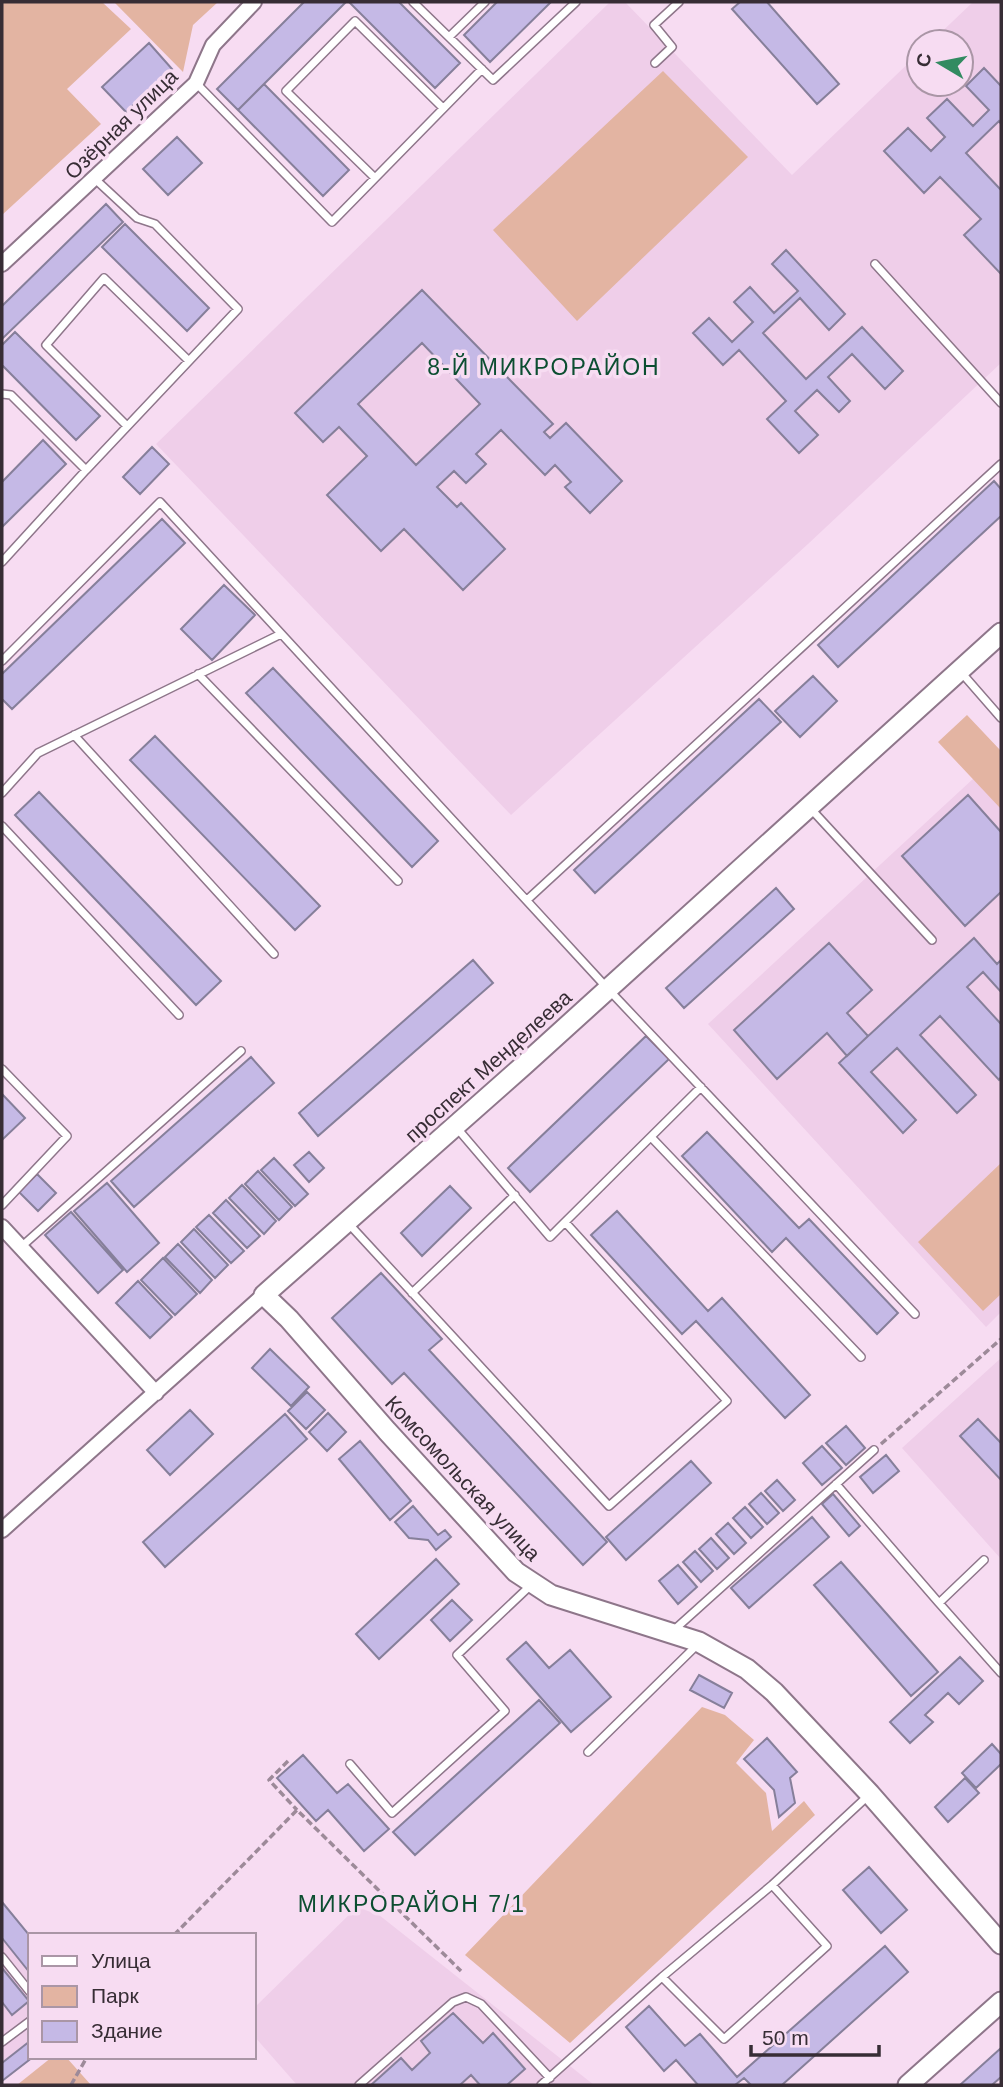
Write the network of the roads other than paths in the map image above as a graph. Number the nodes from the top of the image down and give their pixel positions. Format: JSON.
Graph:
{"nodes":[{"id":1,"x":254,"y":2,"type":"edge"},
{"id":2,"x":413,"y":2,"type":"edge"},
{"id":3,"x":485,"y":2,"type":"edge"},
{"id":4,"x":576,"y":2,"type":"edge"},
{"id":5,"x":679,"y":2,"type":"edge"},
{"id":6,"x":449,"y":37,"type":"junction"},
{"id":7,"x":654,"y":63,"type":"dead end"},
{"id":8,"x":482,"y":69,"type":"junction"},
{"id":9,"x":196,"y":83,"type":"junction"},
{"id":10,"x":443,"y":108,"type":"junction"},
{"id":11,"x":374,"y":178,"type":"junction"},
{"id":12,"x":95,"y":179,"type":"junction"},
{"id":13,"x":2,"y":264,"type":"edge"},
{"id":14,"x":875,"y":264,"type":"dead end"},
{"id":15,"x":189,"y":361,"type":"junction"},
{"id":16,"x":2,"y":394,"type":"edge"},
{"id":17,"x":1001,"y":403,"type":"edge"},
{"id":18,"x":127,"y":426,"type":"junction"},
{"id":19,"x":1001,"y":464,"type":"edge"},
{"id":20,"x":86,"y":470,"type":"junction"},
{"id":21,"x":2,"y":562,"type":"edge"},
{"id":22,"x":1001,"y":633,"type":"edge"},
{"id":23,"x":281,"y":634,"type":"junction"},
{"id":24,"x":2,"y":661,"type":"edge"},
{"id":25,"x":959,"y":671,"type":"junction"},
{"id":26,"x":198,"y":674,"type":"junction"},
{"id":27,"x":1001,"y":718,"type":"edge"},
{"id":28,"x":74,"y":736,"type":"junction"},
{"id":29,"x":2,"y":793,"type":"edge"},
{"id":30,"x":809,"y":807,"type":"junction"},
{"id":31,"x":2,"y":826,"type":"edge"},
{"id":32,"x":398,"y":881,"type":"dead end"},
{"id":33,"x":527,"y":900,"type":"junction"},
{"id":34,"x":932,"y":940,"type":"dead end"},
{"id":35,"x":274,"y":954,"type":"dead end"},
{"id":36,"x":608,"y":989,"type":"junction"},
{"id":37,"x":179,"y":1015,"type":"dead end"},
{"id":38,"x":241,"y":1052,"type":"dead end"},
{"id":39,"x":2,"y":1069,"type":"edge"},
{"id":40,"x":701,"y":1087,"type":"junction"},
{"id":41,"x":456,"y":1126,"type":"junction"},
{"id":42,"x":651,"y":1138,"type":"junction"},
{"id":43,"x":515,"y":1195,"type":"junction"},
{"id":44,"x":2,"y":1205,"type":"edge"},
{"id":45,"x":565,"y":1222,"type":"junction"},
{"id":46,"x":347,"y":1223,"type":"junction"},
{"id":47,"x":2,"y":1227,"type":"edge"},
{"id":48,"x":21,"y":1247,"type":"junction"},
{"id":49,"x":412,"y":1293,"type":"junction"},
{"id":50,"x":264,"y":1295,"type":"junction"},
{"id":51,"x":915,"y":1314,"type":"dead end"},
{"id":52,"x":861,"y":1357,"type":"dead end"},
{"id":53,"x":156,"y":1393,"type":"junction"},
{"id":54,"x":874,"y":1450,"type":"road end"},
{"id":55,"x":836,"y":1484,"type":"junction"},
{"id":56,"x":2,"y":1530,"type":"edge"},
{"id":57,"x":984,"y":1560,"type":"dead end"},
{"id":58,"x":532,"y":1584,"type":"junction"},
{"id":59,"x":939,"y":1603,"type":"junction"},
{"id":60,"x":671,"y":1632,"type":"junction"},
{"id":61,"x":699,"y":1643,"type":"junction"},
{"id":62,"x":1001,"y":1673,"type":"edge"},
{"id":63,"x":588,"y":1752,"type":"dead end"},
{"id":64,"x":350,"y":1764,"type":"dead end"},
{"id":65,"x":870,"y":1794,"type":"junction"},
{"id":66,"x":772,"y":1885,"type":"junction"},
{"id":67,"x":1001,"y":1944,"type":"edge"},
{"id":68,"x":2,"y":1957,"type":"edge"},
{"id":69,"x":662,"y":1977,"type":"junction"},
{"id":70,"x":28,"y":1990,"type":"edge"},
{"id":71,"x":1001,"y":2002,"type":"edge"},
{"id":72,"x":28,"y":2022,"type":"edge"},
{"id":73,"x":2,"y":2041,"type":"edge"},
{"id":74,"x":550,"y":2078,"type":"junction"},
{"id":75,"x":359,"y":2085,"type":"edge"},
{"id":76,"x":541,"y":2085,"type":"edge"},
{"id":77,"x":908,"y":2085,"type":"edge"}],
"edges":[{"from":1,"to":9,"type":"street","name":"Озёрная улица"},
{"from":2,"to":6,"type":"lane"},
{"from":3,"to":6,"type":"lane"},
{"from":4,"to":8,"type":"lane"},
{"from":5,"to":7,"type":"lane"},
{"from":6,"to":8,"type":"lane"},
{"from":8,"to":10,"type":"lane"},
{"from":9,"to":11,"type":"lane"},
{"from":9,"to":12,"type":"street","name":"Озёрная улица"},
{"from":10,"to":11,"type":"lane"},
{"from":10,"to":11,"type":"lane"},
{"from":12,"to":13,"type":"street","name":"Озёрная улица"},
{"from":12,"to":15,"type":"lane"},
{"from":14,"to":17,"type":"lane"},
{"from":15,"to":18,"type":"lane"},
{"from":15,"to":18,"type":"lane"},
{"from":16,"to":20,"type":"lane"},
{"from":18,"to":20,"type":"lane"},
{"from":19,"to":33,"type":"lane"},
{"from":20,"to":21,"type":"lane"},
{"from":22,"to":25,"type":"street","name":"проспект Менделеева"},
{"from":23,"to":24,"type":"lane"},
{"from":23,"to":26,"type":"lane"},
{"from":23,"to":33,"type":"lane"},
{"from":25,"to":27,"type":"lane"},
{"from":25,"to":30,"type":"street","name":"проспект Менделеева"},
{"from":26,"to":28,"type":"lane"},
{"from":26,"to":32,"type":"lane"},
{"from":28,"to":29,"type":"lane"},
{"from":28,"to":35,"type":"lane"},
{"from":30,"to":34,"type":"lane"},
{"from":30,"to":36,"type":"street","name":"проспект Менделеева"},
{"from":31,"to":37,"type":"lane"},
{"from":33,"to":36,"type":"lane"},
{"from":36,"to":40,"type":"lane"},
{"from":36,"to":41,"type":"street","name":"проспект Менделеева"},
{"from":38,"to":48,"type":"lane"},
{"from":39,"to":44,"type":"lane"},
{"from":40,"to":42,"type":"lane"},
{"from":40,"to":51,"type":"lane"},
{"from":41,"to":43,"type":"lane"},
{"from":41,"to":46,"type":"street","name":"проспект Менделеева"},
{"from":42,"to":45,"type":"lane"},
{"from":42,"to":52,"type":"lane"},
{"from":43,"to":45,"type":"lane"},
{"from":43,"to":49,"type":"lane"},
{"from":45,"to":49,"type":"lane"},
{"from":46,"to":49,"type":"lane"},
{"from":46,"to":50,"type":"street","name":"проспект Менделеева"},
{"from":47,"to":48,"type":"street"},
{"from":48,"to":53,"type":"street"},
{"from":50,"to":53,"type":"street","name":"проспект Менделеева"},
{"from":50,"to":58,"type":"street","name":"Комсомольская улица"},
{"from":53,"to":56,"type":"street","name":"проспект Менделеева"},
{"from":54,"to":55,"type":"lane"},
{"from":55,"to":59,"type":"lane"},
{"from":55,"to":60,"type":"lane"},
{"from":57,"to":59,"type":"lane"},
{"from":58,"to":60,"type":"street","name":"Комсомольская улица"},
{"from":58,"to":64,"type":"lane"},
{"from":59,"to":62,"type":"lane"},
{"from":60,"to":61,"type":"street","name":"Комсомольская улица"},
{"from":61,"to":63,"type":"lane"},
{"from":61,"to":65,"type":"street","name":"Комсомольская улица"},
{"from":65,"to":66,"type":"lane"},
{"from":65,"to":67,"type":"street","name":"Комсомольская улица"},
{"from":66,"to":69,"type":"lane"},
{"from":66,"to":69,"type":"lane"},
{"from":68,"to":70,"type":"lane"},
{"from":69,"to":74,"type":"lane"},
{"from":71,"to":77,"type":"street"},
{"from":72,"to":73,"type":"lane"},
{"from":74,"to":75,"type":"lane"},
{"from":74,"to":76,"type":"lane"}]}
